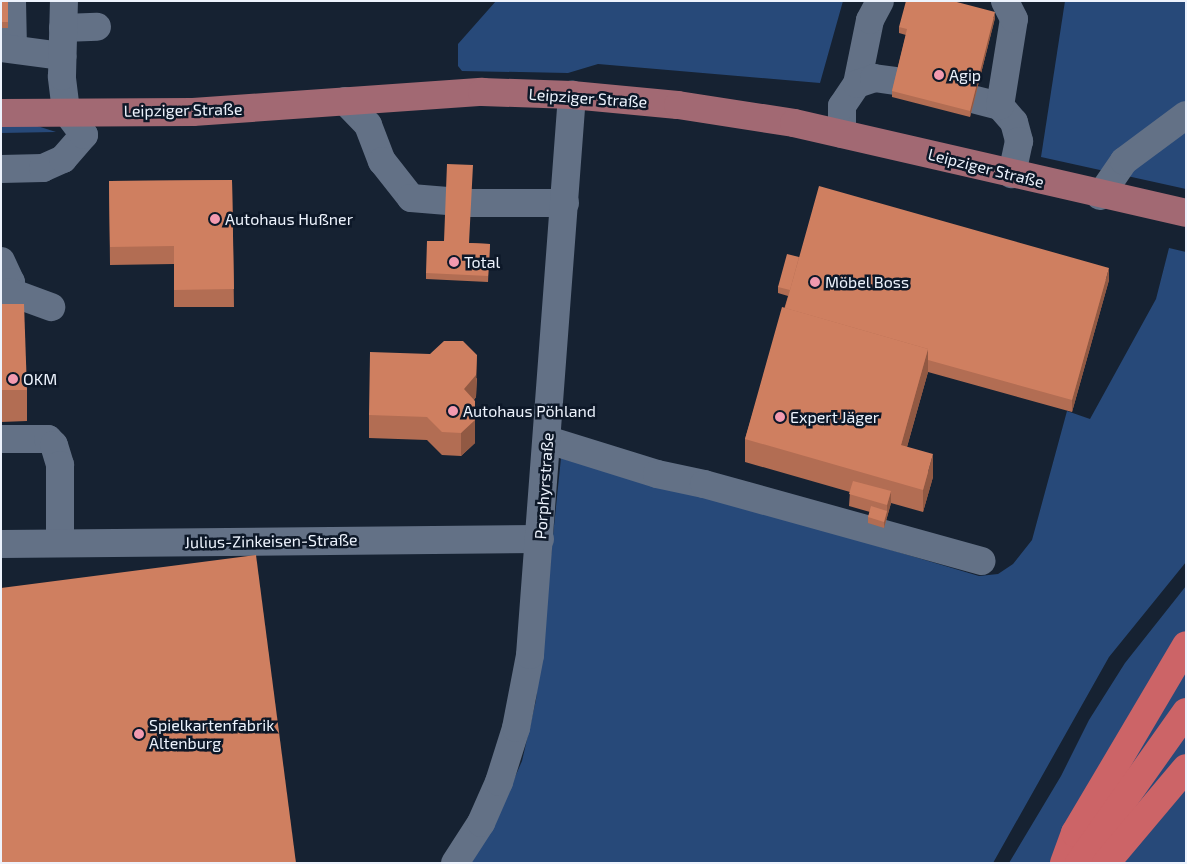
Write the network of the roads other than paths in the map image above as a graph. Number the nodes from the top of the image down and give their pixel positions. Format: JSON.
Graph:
{"nodes":[{"id":1,"x":12,"y":1,"type":"edge"},
{"id":2,"x":880,"y":1,"type":"edge"},
{"id":3,"x":1005,"y":1,"type":"edge"},
{"id":4,"x":63,"y":14,"type":"edge"},
{"id":5,"x":97,"y":27,"type":"dead end"},
{"id":6,"x":7,"y":48,"type":"edge"},
{"id":7,"x":62,"y":56,"type":"junction"},
{"id":8,"x":895,"y":81,"type":"edge"},
{"id":9,"x":857,"y":84,"type":"junction"},
{"id":10,"x":572,"y":95,"type":"junction"},
{"id":11,"x":345,"y":101,"type":"junction"},
{"id":12,"x":66,"y":112,"type":"junction"},
{"id":13,"x":1,"y":113,"type":"edge"},
{"id":14,"x":1186,"y":115,"type":"edge"},
{"id":15,"x":842,"y":134,"type":"junction"},
{"id":16,"x":1,"y":170,"type":"edge"},
{"id":17,"x":1012,"y":174,"type":"junction"},
{"id":18,"x":1100,"y":196,"type":"junction"},
{"id":19,"x":565,"y":202,"type":"junction"},
{"id":20,"x":1186,"y":213,"type":"edge"},
{"id":21,"x":1,"y":261,"type":"edge"},
{"id":22,"x":5,"y":298,"type":"edge"},
{"id":23,"x":52,"y":307,"type":"dead end"},
{"id":24,"x":1,"y":439,"type":"edge"},
{"id":25,"x":548,"y":440,"type":"junction"},
{"id":26,"x":540,"y":539,"type":"junction"},
{"id":27,"x":60,"y":543,"type":"junction"},
{"id":28,"x":1,"y":544,"type":"edge"},
{"id":29,"x":982,"y":561,"type":"dead end"},
{"id":30,"x":1186,"y":645,"type":"edge"},
{"id":31,"x":1186,"y":712,"type":"edge"},
{"id":32,"x":1186,"y":768,"type":"edge"},
{"id":33,"x":456,"y":863,"type":"edge"},
{"id":34,"x":1064,"y":863,"type":"edge"},
{"id":35,"x":1080,"y":863,"type":"edge"},
{"id":36,"x":1106,"y":863,"type":"edge"}],
"edges":[{"from":1,"to":6,"type":"street"},
{"from":2,"to":9,"type":"street"},
{"from":3,"to":17,"type":"street"},
{"from":4,"to":5,"type":"street"},
{"from":4,"to":7,"type":"street"},
{"from":6,"to":7,"type":"street"},
{"from":7,"to":12,"type":"street"},
{"from":8,"to":9,"type":"street"},
{"from":9,"to":15,"type":"street"},
{"from":10,"to":11,"type":"main road","name":"Leipziger Straße"},
{"from":10,"to":15,"type":"main road","name":"Leipziger Straße"},
{"from":10,"to":19,"type":"street","name":"Porphyrstraße"},
{"from":11,"to":12,"type":"main road","name":"Leipziger Straße"},
{"from":11,"to":19,"type":"street"},
{"from":12,"to":13,"type":"main road","name":"Leipziger Straße"},
{"from":12,"to":16,"type":"street"},
{"from":14,"to":18,"type":"street"},
{"from":15,"to":17,"type":"main road","name":"Leipziger Straße"},
{"from":17,"to":18,"type":"main road","name":"Leipziger Straße"},
{"from":18,"to":20,"type":"main road","name":"Leipziger Straße"},
{"from":19,"to":25,"type":"street","name":"Porphyrstraße"},
{"from":21,"to":22,"type":"street"},
{"from":22,"to":23,"type":"street"},
{"from":24,"to":27,"type":"street"},
{"from":25,"to":26,"type":"street","name":"Porphyrstraße"},
{"from":25,"to":29,"type":"street"},
{"from":26,"to":27,"type":"street","name":"Julius-Zinkeisen-Straße"},
{"from":26,"to":33,"type":"street","name":"Porphyrstraße"},
{"from":27,"to":28,"type":"street","name":"Julius-Zinkeisen-Straße"},
{"from":30,"to":34,"type":"highway"},
{"from":31,"to":35,"type":"highway"},
{"from":32,"to":36,"type":"highway"}]}
